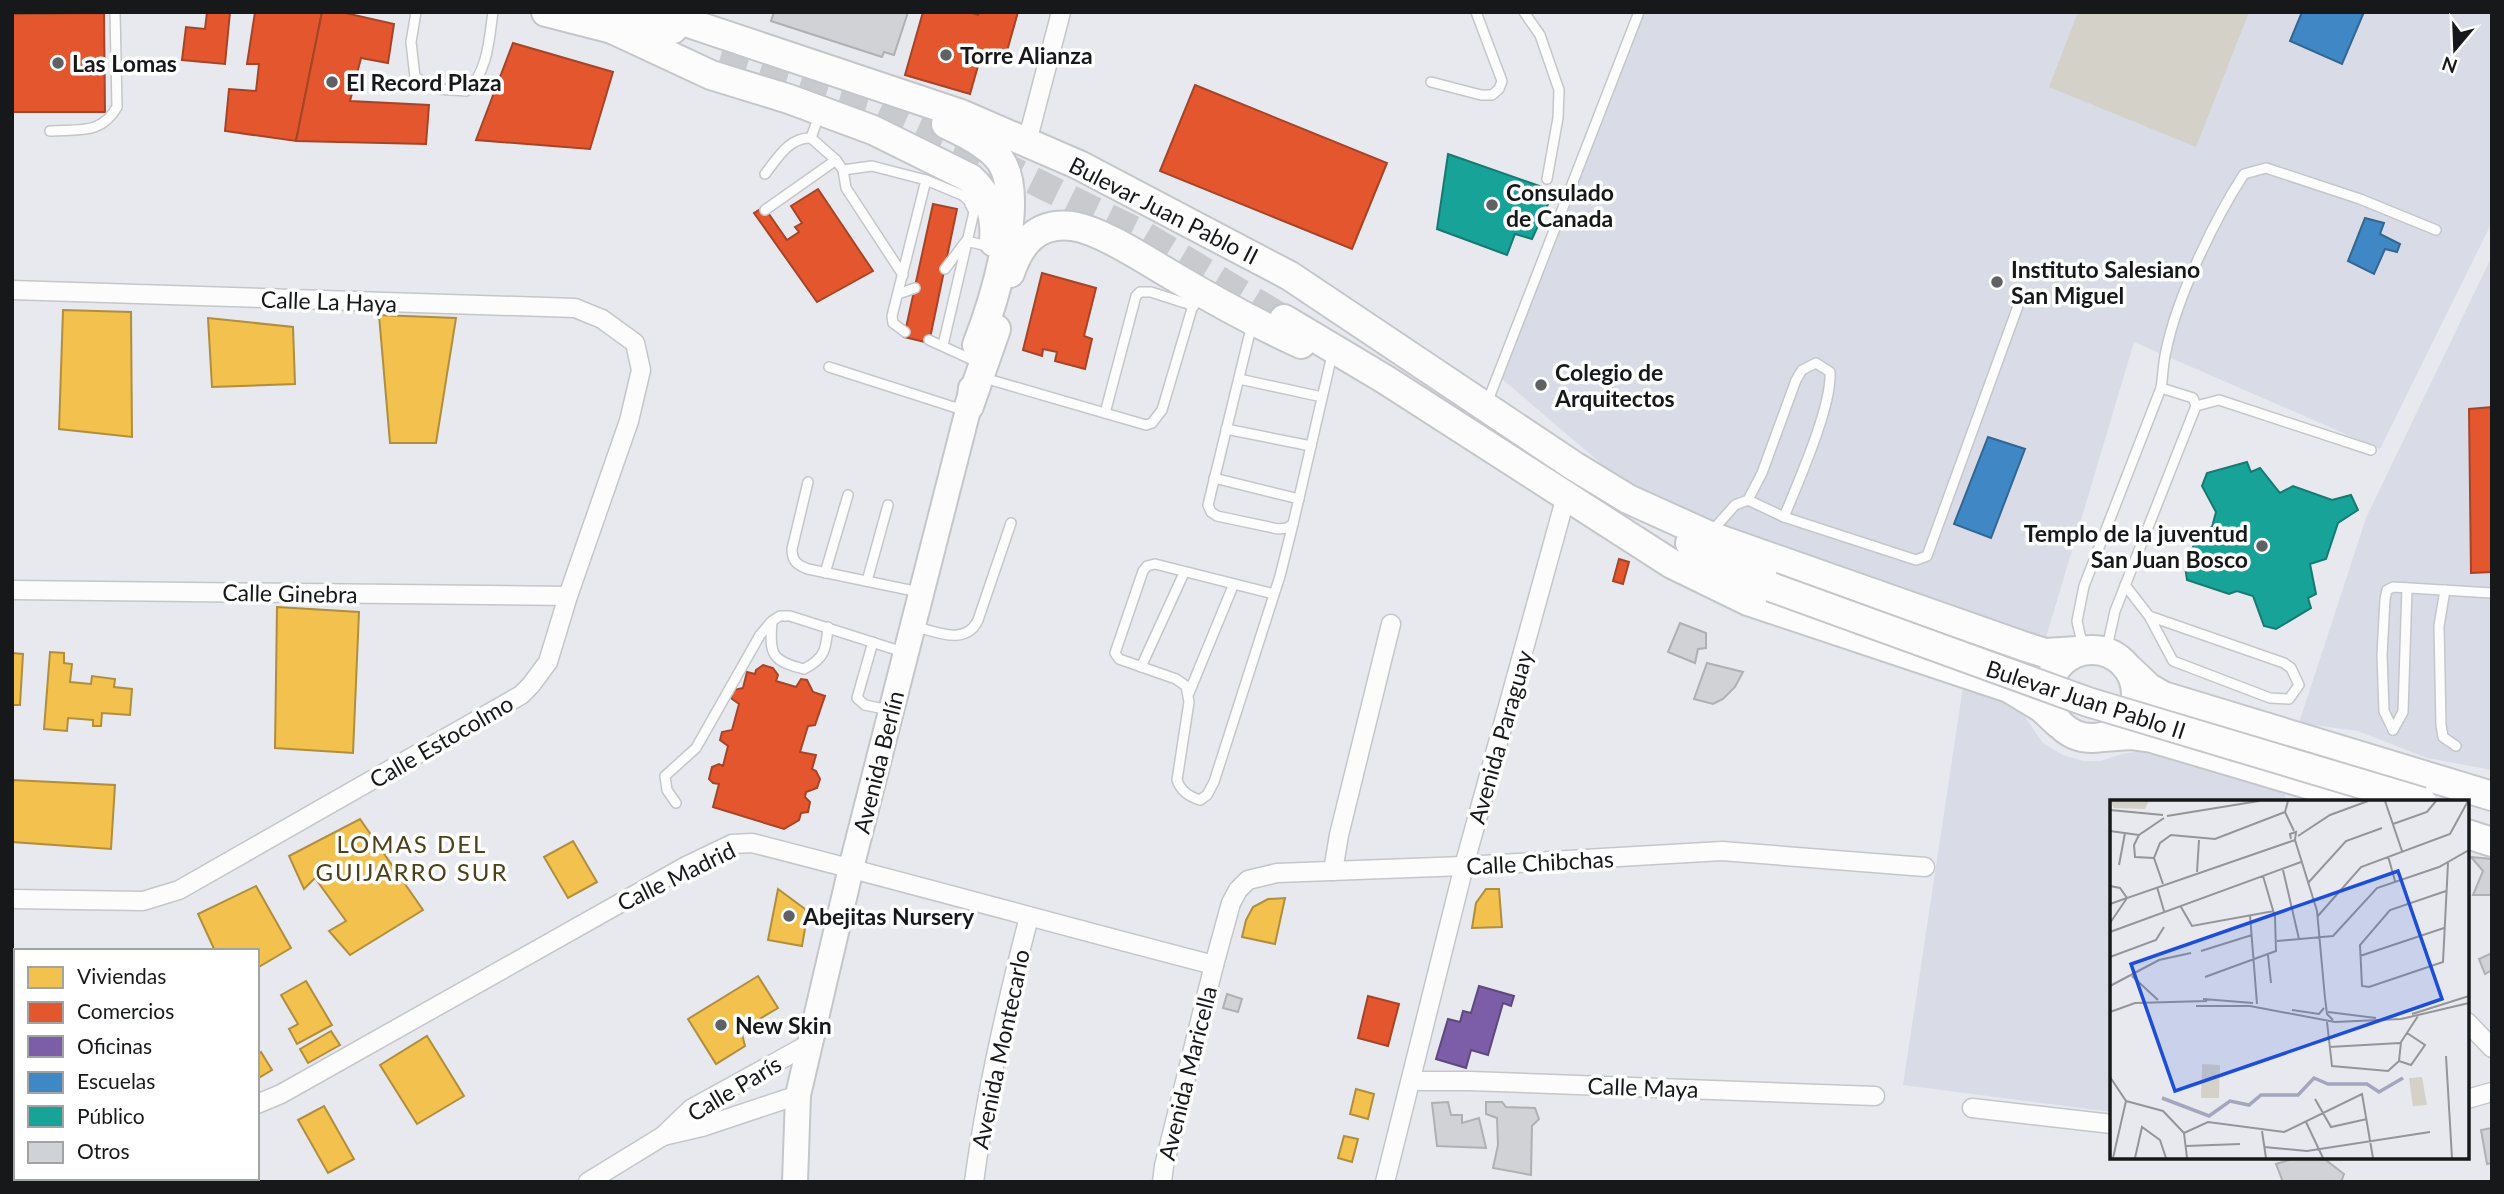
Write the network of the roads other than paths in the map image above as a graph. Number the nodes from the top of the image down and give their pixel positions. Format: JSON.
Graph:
{"nodes":[{"id":1,"x":115,"y":12,"type":"edge"},
{"id":2,"x":416,"y":12,"type":"edge"},
{"id":3,"x":493,"y":12,"type":"edge"},
{"id":4,"x":546,"y":12,"type":"edge"},
{"id":5,"x":656,"y":12,"type":"edge"},
{"id":6,"x":1061,"y":12,"type":"edge"},
{"id":7,"x":1476,"y":12,"type":"edge"},
{"id":8,"x":1524,"y":12,"type":"edge"},
{"id":9,"x":1639,"y":12,"type":"edge"},
{"id":10,"x":617,"y":20,"type":"edge"},
{"id":11,"x":719,"y":62,"type":"tunnel mouth"},
{"id":12,"x":1431,"y":82,"type":"dead end"},
{"id":13,"x":821,"y":110,"type":"junction"},
{"id":14,"x":50,"y":131,"type":"dead end"},
{"id":15,"x":811,"y":138,"type":"junction"},
{"id":16,"x":1027,"y":142,"type":"junction"},
{"id":17,"x":836,"y":160,"type":"junction"},
{"id":18,"x":843,"y":170,"type":"junction"},
{"id":19,"x":765,"y":174,"type":"dead end"},
{"id":20,"x":1547,"y":178,"type":"dead end"},
{"id":21,"x":926,"y":180,"type":"junction"},
{"id":22,"x":765,"y":210,"type":"dead end"},
{"id":23,"x":2436,"y":230,"type":"dead end"},
{"id":24,"x":980,"y":244,"type":"junction"},
{"id":25,"x":945,"y":269,"type":"dead end"},
{"id":26,"x":903,"y":275,"type":"junction"},
{"id":27,"x":915,"y":288,"type":"dead end"},
{"id":28,"x":12,"y":290,"type":"edge"},
{"id":29,"x":898,"y":294,"type":"junction"},
{"id":30,"x":1195,"y":298,"type":"junction"},
{"id":31,"x":2018,"y":306,"type":"dead end"},
{"id":32,"x":1284,"y":319,"type":"tunnel mouth"},
{"id":33,"x":1253,"y":321,"type":"junction"},
{"id":34,"x":905,"y":332,"type":"dead end"},
{"id":35,"x":929,"y":340,"type":"dead end"},
{"id":36,"x":635,"y":343,"type":"joint"},
{"id":37,"x":943,"y":345,"type":"junction"},
{"id":38,"x":1343,"y":358,"type":"junction"},
{"id":39,"x":977,"y":361,"type":"junction"},
{"id":40,"x":830,"y":367,"type":"dead end"},
{"id":41,"x":1239,"y":379,"type":"junction"},
{"id":42,"x":2161,"y":388,"type":"junction"},
{"id":43,"x":1322,"y":397,"type":"junction"},
{"id":44,"x":2196,"y":405,"type":"junction"},
{"id":45,"x":968,"y":408,"type":"junction"},
{"id":46,"x":1486,"y":408,"type":"junction"},
{"id":47,"x":1105,"y":413,"type":"junction"},
{"id":48,"x":1226,"y":429,"type":"junction"},
{"id":49,"x":1311,"y":446,"type":"junction"},
{"id":50,"x":2371,"y":450,"type":"dead end"},
{"id":51,"x":1214,"y":478,"type":"junction"},
{"id":52,"x":808,"y":482,"type":"dead end"},
{"id":53,"x":848,"y":495,"type":"dead end"},
{"id":54,"x":1566,"y":496,"type":"junction"},
{"id":55,"x":1299,"y":499,"type":"junction"},
{"id":56,"x":1628,"y":499,"type":"junction"},
{"id":57,"x":1748,"y":500,"type":"junction"},
{"id":58,"x":888,"y":505,"type":"dead end"},
{"id":59,"x":1784,"y":517,"type":"junction"},
{"id":60,"x":1011,"y":523,"type":"dead end"},
{"id":61,"x":1293,"y":524,"type":"junction"},
{"id":62,"x":1622,"y":532,"type":"junction"},
{"id":63,"x":1710,"y":536,"type":"junction"},
{"id":64,"x":825,"y":572,"type":"junction"},
{"id":65,"x":1184,"y":573,"type":"junction"},
{"id":66,"x":867,"y":581,"type":"junction"},
{"id":67,"x":1764,"y":584,"type":"junction"},
{"id":68,"x":2125,"y":585,"type":"junction"},
{"id":69,"x":1233,"y":586,"type":"junction"},
{"id":70,"x":2407,"y":588,"type":"junction"},
{"id":71,"x":12,"y":590,"type":"edge"},
{"id":72,"x":2445,"y":590,"type":"junction"},
{"id":73,"x":921,"y":593,"type":"junction"},
{"id":74,"x":2492,"y":593,"type":"edge"},
{"id":75,"x":1274,"y":594,"type":"junction"},
{"id":76,"x":568,"y":596,"type":"junction"},
{"id":77,"x":2149,"y":616,"type":"junction"},
{"id":78,"x":772,"y":621,"type":"junction"},
{"id":79,"x":1391,"y":624,"type":"dead end"},
{"id":80,"x":912,"y":626,"type":"junction"},
{"id":81,"x":828,"y":627,"type":"junction"},
{"id":82,"x":873,"y":642,"type":"junction"},
{"id":83,"x":2089,"y":651,"type":"junction"},
{"id":84,"x":905,"y":653,"type":"junction"},
{"id":85,"x":1140,"y":667,"type":"junction"},
{"id":86,"x":2129,"y":668,"type":"junction"},
{"id":87,"x":1189,"y":692,"type":"junction"},
{"id":88,"x":891,"y":711,"type":"junction"},
{"id":89,"x":2058,"y":723,"type":"junction"},
{"id":90,"x":2100,"y":738,"type":"junction"},
{"id":91,"x":2456,"y":746,"type":"dead end"},
{"id":92,"x":2492,"y":796,"type":"edge"},
{"id":93,"x":2361,"y":800,"type":"edge"},
{"id":94,"x":2415,"y":800,"type":"edge"},
{"id":95,"x":676,"y":803,"type":"dead end"},
{"id":96,"x":2469,"y":817,"type":"edge"},
{"id":97,"x":2492,"y":823,"type":"edge"},
{"id":98,"x":2469,"y":835,"type":"edge"},
{"id":99,"x":2492,"y":842,"type":"edge"},
{"id":100,"x":1464,"y":866,"type":"junction"},
{"id":101,"x":1925,"y":867,"type":"dead end"},
{"id":102,"x":851,"y":868,"type":"junction"},
{"id":103,"x":1333,"y":871,"type":"junction"},
{"id":104,"x":12,"y":899,"type":"edge"},
{"id":105,"x":1029,"y":917,"type":"junction"},
{"id":106,"x":1213,"y":965,"type":"junction"},
{"id":107,"x":2469,"y":1024,"type":"edge"},
{"id":108,"x":809,"y":1044,"type":"junction"},
{"id":109,"x":2492,"y":1048,"type":"edge"},
{"id":110,"x":1412,"y":1081,"type":"junction"},
{"id":111,"x":2492,"y":1092,"type":"edge"},
{"id":112,"x":797,"y":1095,"type":"junction"},
{"id":113,"x":1875,"y":1097,"type":"dead end"},
{"id":114,"x":2469,"y":1098,"type":"edge"},
{"id":115,"x":259,"y":1103,"type":"edge"},
{"id":116,"x":1972,"y":1108,"type":"dead end"},
{"id":117,"x":2110,"y":1124,"type":"edge"},
{"id":118,"x":663,"y":1136,"type":"junction"},
{"id":119,"x":588,"y":1182,"type":"edge"},
{"id":120,"x":796,"y":1182,"type":"edge"},
{"id":121,"x":974,"y":1182,"type":"edge"},
{"id":122,"x":1162,"y":1182,"type":"edge"},
{"id":123,"x":1385,"y":1182,"type":"edge"}],
"edges":[{"from":1,"to":14,"type":"lane"},
{"from":2,"to":3,"type":"lane"},
{"from":4,"to":10,"type":"main road"},
{"from":5,"to":16,"type":"main road","name":"Bulevar Juan Pablo II"},
{"from":6,"to":16,"type":"street"},
{"from":7,"to":12,"type":"lane"},
{"from":8,"to":20,"type":"lane"},
{"from":9,"to":46,"type":"lane"},
{"from":10,"to":11,"type":"main road"},
{"from":10,"to":13,"type":"main road"},
{"from":10,"to":39,"type":"main road"},
{"from":13,"to":15,"type":"lane"},
{"from":13,"to":24,"type":"main road"},
{"from":15,"to":17,"type":"lane"},
{"from":15,"to":19,"type":"lane"},
{"from":16,"to":46,"type":"main road","name":"Bulevar Juan Pablo II"},
{"from":17,"to":18,"type":"lane"},
{"from":17,"to":22,"type":"lane"},
{"from":18,"to":21,"type":"lane"},
{"from":18,"to":26,"type":"lane"},
{"from":21,"to":24,"type":"lane"},
{"from":21,"to":26,"type":"lane"},
{"from":23,"to":42,"type":"lane"},
{"from":24,"to":25,"type":"lane"},
{"from":24,"to":37,"type":"lane"},
{"from":24,"to":39,"type":"main road"},
{"from":26,"to":29,"type":"lane"},
{"from":27,"to":29,"type":"lane"},
{"from":28,"to":36,"type":"street","name":"Calle La Haya"},
{"from":29,"to":34,"type":"lane"},
{"from":30,"to":33,"type":"main road"},
{"from":30,"to":39,"type":"main road"},
{"from":30,"to":47,"type":"lane"},
{"from":30,"to":47,"type":"lane"},
{"from":31,"to":59,"type":"lane"},
{"from":32,"to":38,"type":"main road","name":"Bulevar Juan Pablo II"},
{"from":33,"to":38,"type":"main road"},
{"from":33,"to":41,"type":"lane"},
{"from":35,"to":37,"type":"lane"},
{"from":36,"to":76,"type":"street","name":"Calle Estocolmo"},
{"from":37,"to":39,"type":"lane"},
{"from":38,"to":43,"type":"lane"},
{"from":38,"to":54,"type":"main road","name":"Bulevar Juan Pablo II"},
{"from":39,"to":45,"type":"main road"},
{"from":39,"to":47,"type":"lane"},
{"from":40,"to":45,"type":"lane"},
{"from":41,"to":43,"type":"lane"},
{"from":41,"to":48,"type":"lane"},
{"from":42,"to":44,"type":"lane"},
{"from":42,"to":83,"type":"lane"},
{"from":43,"to":49,"type":"lane"},
{"from":44,"to":50,"type":"lane"},
{"from":44,"to":68,"type":"lane"},
{"from":45,"to":73,"type":"street","name":"Avenida Berlín"},
{"from":46,"to":56,"type":"main road","name":"Bulevar Juan Pablo II"},
{"from":48,"to":49,"type":"lane"},
{"from":48,"to":51,"type":"lane"},
{"from":49,"to":55,"type":"lane"},
{"from":51,"to":55,"type":"lane"},
{"from":51,"to":61,"type":"lane"},
{"from":52,"to":64,"type":"lane"},
{"from":53,"to":64,"type":"lane"},
{"from":54,"to":62,"type":"main road","name":"Bulevar Juan Pablo II"},
{"from":54,"to":100,"type":"street","name":"Avenida Paraguay"},
{"from":55,"to":61,"type":"lane"},
{"from":56,"to":63,"type":"main road","name":"Bulevar Juan Pablo II"},
{"from":56,"to":67,"type":"main road","name":"Bulevar Juan Pablo II"},
{"from":57,"to":59,"type":"lane"},
{"from":57,"to":59,"type":"lane"},
{"from":57,"to":63,"type":"lane"},
{"from":58,"to":66,"type":"lane"},
{"from":60,"to":80,"type":"lane"},
{"from":61,"to":75,"type":"lane"},
{"from":62,"to":67,"type":"main road","name":"Bulevar Juan Pablo II"},
{"from":62,"to":89,"type":"main road","name":"Bulevar Juan Pablo II"},
{"from":63,"to":83,"type":"main road","name":"Bulevar Juan Pablo II"},
{"from":64,"to":66,"type":"lane"},
{"from":65,"to":69,"type":"lane"},
{"from":65,"to":85,"type":"lane"},
{"from":65,"to":85,"type":"lane"},
{"from":66,"to":73,"type":"lane"},
{"from":67,"to":94,"type":"main road","name":"Bulevar Juan Pablo II","bridge":true},
{"from":68,"to":77,"type":"lane"},
{"from":68,"to":83,"type":"lane"},
{"from":69,"to":75,"type":"lane"},
{"from":69,"to":87,"type":"lane"},
{"from":70,"to":70,"type":"lane"},
{"from":70,"to":72,"type":"lane"},
{"from":71,"to":76,"type":"street","name":"Calle Ginebra"},
{"from":72,"to":74,"type":"lane"},
{"from":72,"to":91,"type":"lane"},
{"from":73,"to":80,"type":"street","name":"Avenida Berlín"},
{"from":75,"to":87,"type":"lane"},
{"from":76,"to":104,"type":"street","name":"Calle Estocolmo"},
{"from":77,"to":77,"type":"lane"},
{"from":78,"to":81,"type":"lane"},
{"from":78,"to":81,"type":"lane"},
{"from":78,"to":95,"type":"lane"},
{"from":79,"to":103,"type":"street"},
{"from":80,"to":84,"type":"street","name":"Avenida Berlín"},
{"from":81,"to":82,"type":"lane"},
{"from":82,"to":84,"type":"lane"},
{"from":82,"to":88,"type":"lane"},
{"from":83,"to":86,"type":"main road"},
{"from":83,"to":89,"type":"main road"},
{"from":84,"to":88,"type":"street","name":"Avenida Berlín"},
{"from":85,"to":87,"type":"lane"},
{"from":86,"to":90,"type":"main road"},
{"from":86,"to":92,"type":"main road","name":"Bulevar Juan Pablo II"},
{"from":88,"to":102,"type":"street","name":"Avenida Berlín"},
{"from":89,"to":90,"type":"main road"},
{"from":90,"to":93,"type":"main road","name":"Bulevar Juan Pablo II"},
{"from":96,"to":97,"type":"main road"},
{"from":98,"to":99,"type":"main road"},
{"from":100,"to":101,"type":"street","name":"Calle Chibchas"},
{"from":100,"to":103,"type":"street","name":"Calle Chibchas"},
{"from":100,"to":110,"type":"street","name":"Avenida Paraguay"},
{"from":102,"to":105,"type":"street","name":"Calle Madrid"},
{"from":102,"to":108,"type":"street","name":"Avenida Berlín"},
{"from":102,"to":115,"type":"street","name":"Calle Madrid"},
{"from":103,"to":106,"type":"street","name":"Calle Chibchas"},
{"from":105,"to":106,"type":"street","name":"Calle Madrid"},
{"from":105,"to":121,"type":"street","name":"Avenida Montecarlo"},
{"from":106,"to":122,"type":"street","name":"Avenida Maricella"},
{"from":107,"to":109,"type":"street"},
{"from":108,"to":112,"type":"street","name":"Avenida Berlín"},
{"from":108,"to":118,"type":"street","name":"Calle París"},
{"from":110,"to":113,"type":"street","name":"Calle Maya"},
{"from":110,"to":123,"type":"street","name":"Avenida Paraguay"},
{"from":111,"to":114,"type":"street"},
{"from":112,"to":118,"type":"street","name":"Calle París"},
{"from":112,"to":120,"type":"street","name":"Avenida Berlín"},
{"from":116,"to":117,"type":"street"},
{"from":118,"to":119,"type":"street","name":"Calle París"}]}
